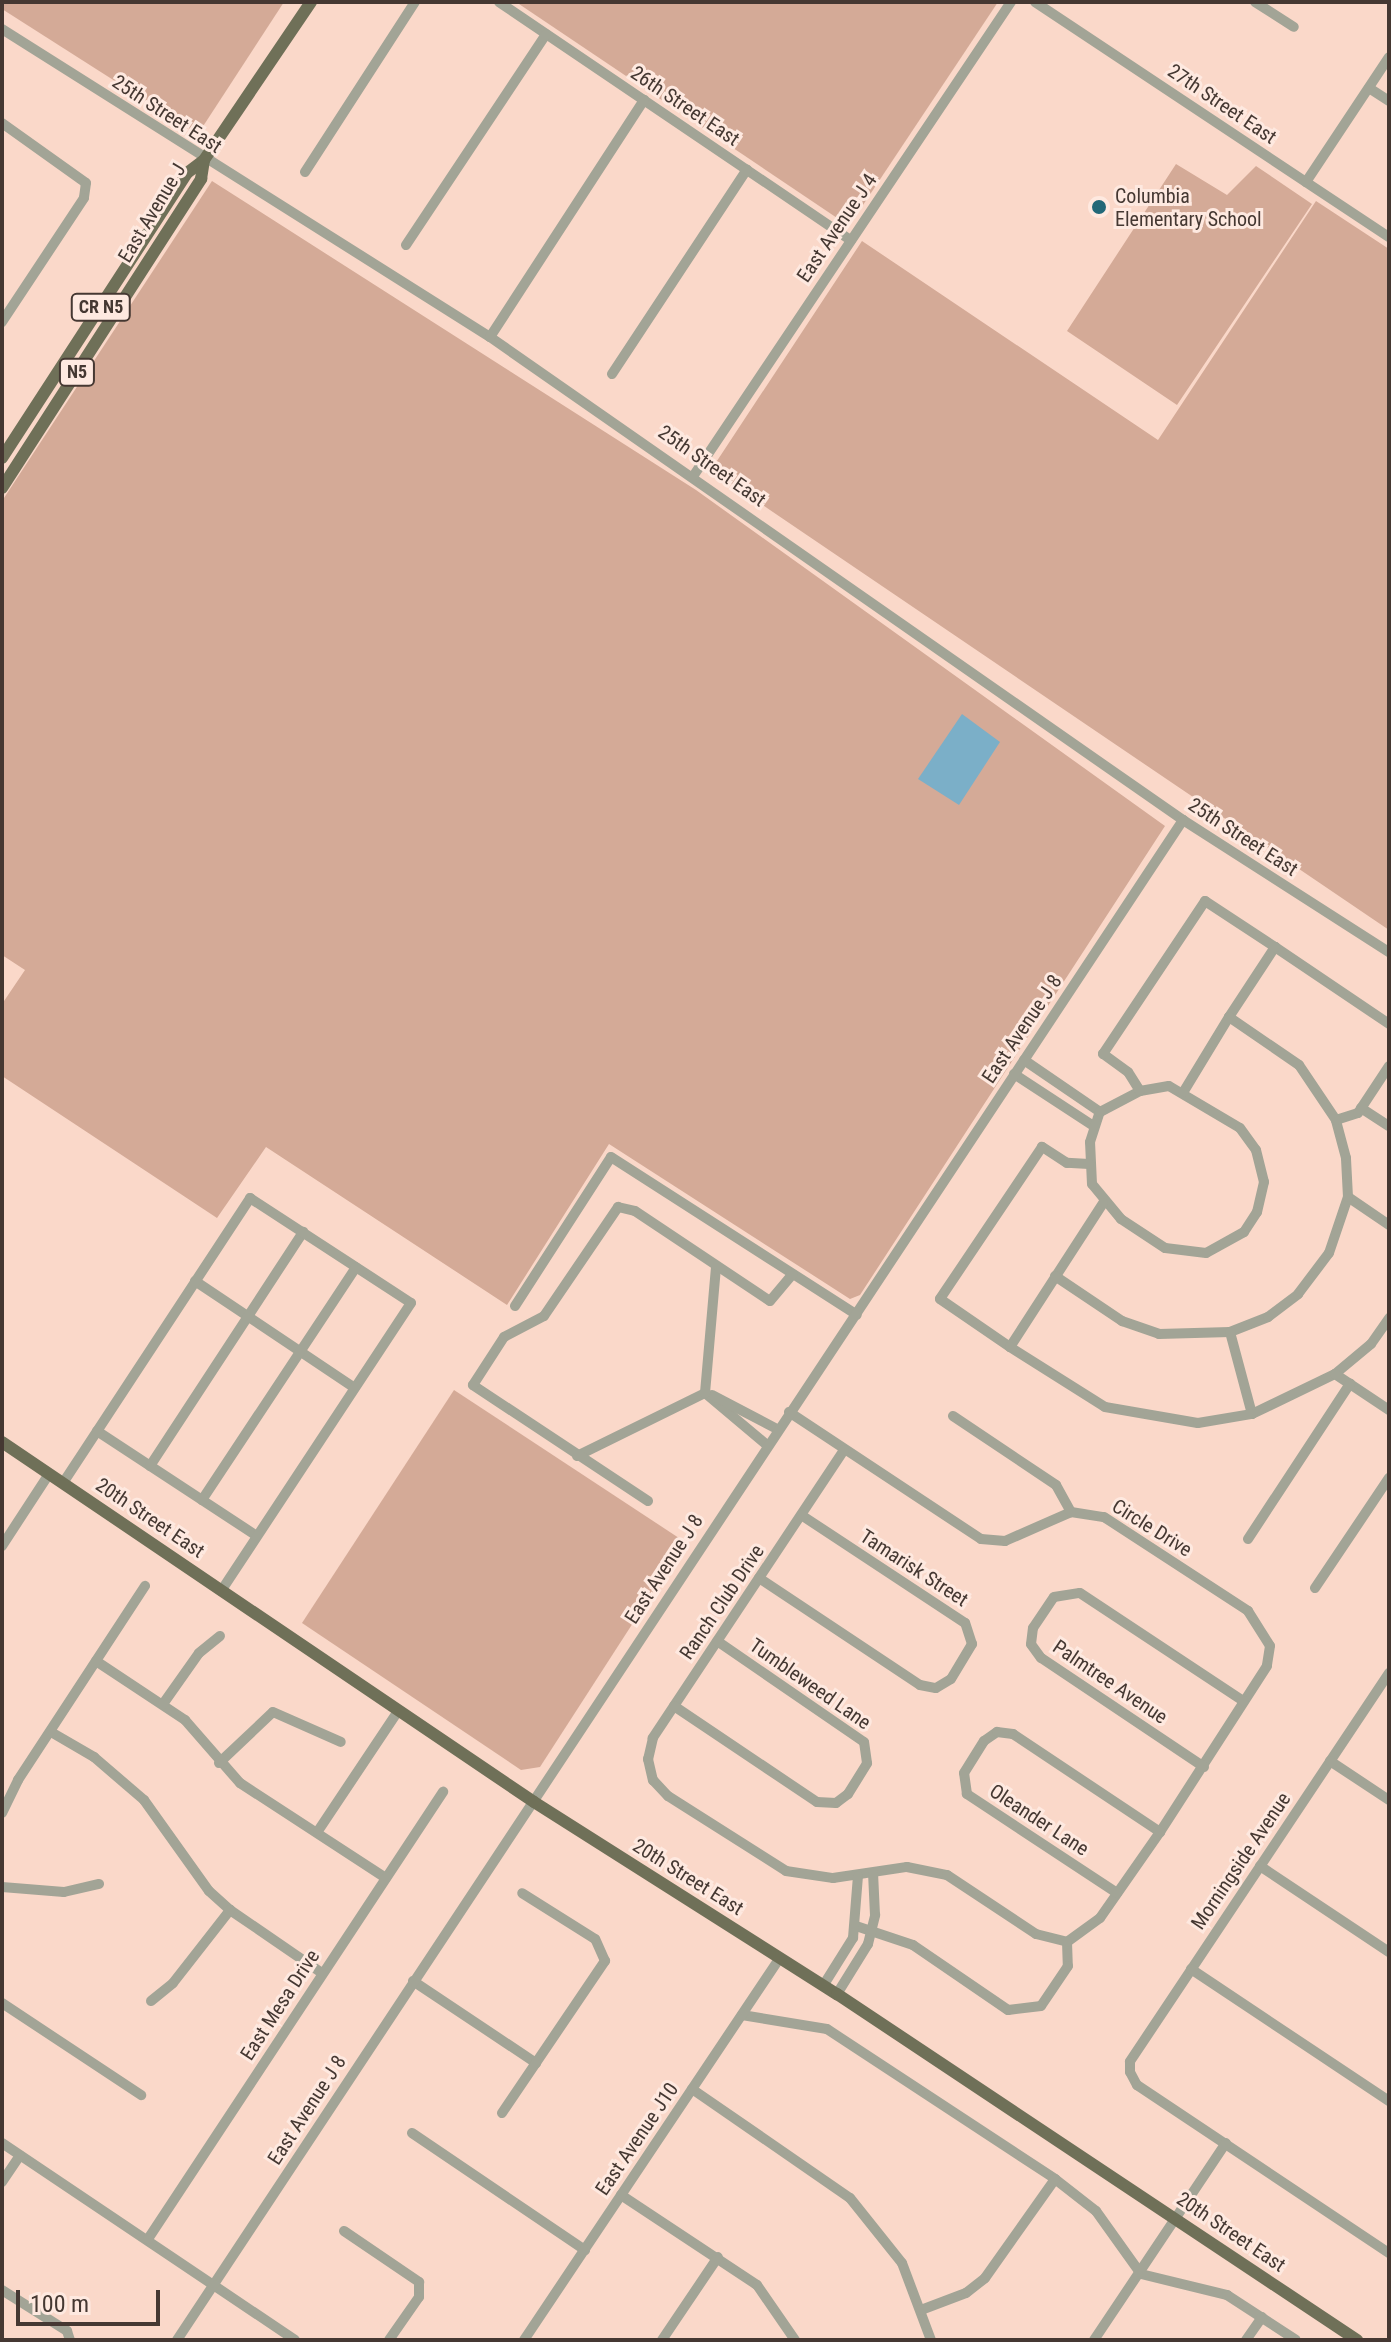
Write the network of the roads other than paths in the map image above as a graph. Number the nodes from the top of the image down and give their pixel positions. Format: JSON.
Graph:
{"nodes":[{"id":1,"x":311,"y":2,"type":"edge"},
{"id":2,"x":415,"y":2,"type":"edge"},
{"id":3,"x":499,"y":2,"type":"edge"},
{"id":4,"x":1011,"y":2,"type":"edge"},
{"id":5,"x":1035,"y":2,"type":"edge"},
{"id":6,"x":1255,"y":2,"type":"edge"},
{"id":7,"x":1294,"y":27,"type":"dead end"},
{"id":8,"x":2,"y":29,"type":"edge"},
{"id":9,"x":546,"y":34,"type":"junction"},
{"id":10,"x":1389,"y":57,"type":"edge"},
{"id":11,"x":1369,"y":88,"type":"junction"},
{"id":12,"x":644,"y":100,"type":"junction"},
{"id":13,"x":1389,"y":101,"type":"edge"},
{"id":14,"x":2,"y":123,"type":"edge"},
{"id":15,"x":204,"y":160,"type":"junction"},
{"id":16,"x":747,"y":169,"type":"junction"},
{"id":17,"x":305,"y":172,"type":"dead end"},
{"id":18,"x":1306,"y":182,"type":"junction"},
{"id":19,"x":1389,"y":237,"type":"edge"},
{"id":20,"x":851,"y":240,"type":"junction"},
{"id":21,"x":406,"y":245,"type":"dead end"},
{"id":22,"x":2,"y":322,"type":"edge"},
{"id":23,"x":490,"y":337,"type":"junction"},
{"id":24,"x":612,"y":374,"type":"dead end"},
{"id":25,"x":2,"y":458,"type":"edge"},
{"id":26,"x":694,"y":475,"type":"junction"},
{"id":27,"x":2,"y":488,"type":"edge"},
{"id":28,"x":1183,"y":820,"type":"junction"},
{"id":29,"x":1275,"y":947,"type":"junction"},
{"id":30,"x":1389,"y":952,"type":"edge"},
{"id":31,"x":1229,"y":1017,"type":"junction"},
{"id":32,"x":1389,"y":1024,"type":"edge"},
{"id":33,"x":1024,"y":1060,"type":"junction"},
{"id":34,"x":1389,"y":1066,"type":"edge"},
{"id":35,"x":1014,"y":1074,"type":"junction"},
{"id":36,"x":1140,"y":1091,"type":"junction"},
{"id":37,"x":1184,"y":1091,"type":"junction"},
{"id":38,"x":1361,"y":1108,"type":"junction"},
{"id":39,"x":1100,"y":1112,"type":"junction"},
{"id":40,"x":1336,"y":1120,"type":"junction"},
{"id":41,"x":1092,"y":1125,"type":"junction"},
{"id":42,"x":1389,"y":1126,"type":"edge"},
{"id":43,"x":1089,"y":1164,"type":"junction"},
{"id":44,"x":1348,"y":1197,"type":"junction"},
{"id":45,"x":1103,"y":1203,"type":"junction"},
{"id":46,"x":1389,"y":1225,"type":"edge"},
{"id":47,"x":303,"y":1232,"type":"junction"},
{"id":48,"x":716,"y":1266,"type":"junction"},
{"id":49,"x":356,"y":1267,"type":"junction"},
{"id":50,"x":793,"y":1274,"type":"junction"},
{"id":51,"x":1055,"y":1276,"type":"junction"},
{"id":52,"x":195,"y":1281,"type":"junction"},
{"id":53,"x":515,"y":1306,"type":"dead end"},
{"id":54,"x":857,"y":1315,"type":"junction"},
{"id":55,"x":248,"y":1316,"type":"junction"},
{"id":56,"x":1389,"y":1318,"type":"edge"},
{"id":57,"x":1230,"y":1332,"type":"junction"},
{"id":58,"x":1010,"y":1347,"type":"junction"},
{"id":59,"x":300,"y":1352,"type":"junction"},
{"id":60,"x":1335,"y":1374,"type":"junction"},
{"id":61,"x":1350,"y":1384,"type":"junction"},
{"id":62,"x":355,"y":1388,"type":"junction"},
{"id":63,"x":705,"y":1393,"type":"junction"},
{"id":64,"x":1389,"y":1410,"type":"edge"},
{"id":65,"x":789,"y":1412,"type":"junction"},
{"id":66,"x":1252,"y":1414,"type":"junction"},
{"id":67,"x":953,"y":1416,"type":"dead end"},
{"id":68,"x":777,"y":1429,"type":"junction"},
{"id":69,"x":97,"y":1431,"type":"junction"},
{"id":70,"x":2,"y":1442,"type":"edge"},
{"id":71,"x":767,"y":1445,"type":"junction"},
{"id":72,"x":844,"y":1450,"type":"junction"},
{"id":73,"x":577,"y":1456,"type":"junction"},
{"id":74,"x":150,"y":1466,"type":"junction"},
{"id":75,"x":49,"y":1474,"type":"junction"},
{"id":76,"x":1389,"y":1478,"type":"edge"},
{"id":77,"x":63,"y":1483,"type":"junction"},
{"id":78,"x":202,"y":1500,"type":"junction"},
{"id":79,"x":648,"y":1501,"type":"dead end"},
{"id":80,"x":1071,"y":1512,"type":"junction"},
{"id":81,"x":801,"y":1515,"type":"junction"},
{"id":82,"x":257,"y":1536,"type":"junction"},
{"id":83,"x":1248,"y":1539,"type":"dead end"},
{"id":84,"x":2,"y":1546,"type":"edge"},
{"id":85,"x":759,"y":1578,"type":"junction"},
{"id":86,"x":145,"y":1586,"type":"dead end"},
{"id":87,"x":1315,"y":1588,"type":"dead end"},
{"id":88,"x":221,"y":1591,"type":"junction"},
{"id":89,"x":220,"y":1636,"type":"dead end"},
{"id":90,"x":717,"y":1641,"type":"junction"},
{"id":91,"x":96,"y":1661,"type":"junction"},
{"id":92,"x":1389,"y":1673,"type":"edge"},
{"id":93,"x":1243,"y":1701,"type":"junction"},
{"id":94,"x":163,"y":1704,"type":"junction"},
{"id":95,"x":674,"y":1706,"type":"junction"},
{"id":96,"x":398,"y":1711,"type":"junction"},
{"id":97,"x":51,"y":1732,"type":"junction"},
{"id":98,"x":341,"y":1742,"type":"dead end"},
{"id":99,"x":1330,"y":1761,"type":"junction"},
{"id":100,"x":219,"y":1763,"type":"junction"},
{"id":101,"x":1204,"y":1767,"type":"junction"},
{"id":102,"x":443,"y":1792,"type":"dead end"},
{"id":103,"x":1389,"y":1800,"type":"edge"},
{"id":104,"x":534,"y":1802,"type":"junction"},
{"id":105,"x":2,"y":1813,"type":"edge"},
{"id":106,"x":318,"y":1831,"type":"junction"},
{"id":107,"x":1160,"y":1832,"type":"junction"},
{"id":108,"x":1260,"y":1866,"type":"junction"},
{"id":109,"x":873,"y":1873,"type":"junction"},
{"id":110,"x":858,"y":1876,"type":"junction"},
{"id":111,"x":386,"y":1878,"type":"junction"},
{"id":112,"x":99,"y":1884,"type":"dead end"},
{"id":113,"x":2,"y":1887,"type":"edge"},
{"id":114,"x":522,"y":1893,"type":"dead end"},
{"id":115,"x":1117,"y":1893,"type":"junction"},
{"id":116,"x":230,"y":1910,"type":"junction"},
{"id":117,"x":856,"y":1926,"type":"junction"},
{"id":118,"x":872,"y":1930,"type":"junction"},
{"id":119,"x":1067,"y":1942,"type":"junction"},
{"id":120,"x":1389,"y":1952,"type":"edge"},
{"id":121,"x":780,"y":1958,"type":"junction"},
{"id":122,"x":1191,"y":1969,"type":"junction"},
{"id":123,"x":322,"y":1973,"type":"junction"},
{"id":124,"x":413,"y":1981,"type":"junction"},
{"id":125,"x":823,"y":1986,"type":"junction"},
{"id":126,"x":837,"y":1994,"type":"junction"},
{"id":127,"x":151,"y":2001,"type":"dead end"},
{"id":128,"x":2,"y":2003,"type":"edge"},
{"id":129,"x":742,"y":2015,"type":"junction"},
{"id":130,"x":536,"y":2063,"type":"junction"},
{"id":131,"x":692,"y":2089,"type":"junction"},
{"id":132,"x":141,"y":2095,"type":"dead end"},
{"id":133,"x":1389,"y":2101,"type":"edge"},
{"id":134,"x":502,"y":2113,"type":"dead end"},
{"id":135,"x":412,"y":2133,"type":"dead end"},
{"id":136,"x":2,"y":2143,"type":"edge"},
{"id":137,"x":1226,"y":2143,"type":"junction"},
{"id":138,"x":20,"y":2155,"type":"junction"},
{"id":139,"x":1055,"y":2179,"type":"junction"},
{"id":140,"x":2,"y":2182,"type":"edge"},
{"id":141,"x":621,"y":2195,"type":"junction"},
{"id":142,"x":1176,"y":2219,"type":"junction"},
{"id":143,"x":344,"y":2231,"type":"dead end"},
{"id":144,"x":148,"y":2239,"type":"junction"},
{"id":145,"x":585,"y":2250,"type":"junction"},
{"id":146,"x":1389,"y":2253,"type":"edge"},
{"id":147,"x":718,"y":2257,"type":"junction"},
{"id":148,"x":1141,"y":2274,"type":"junction"},
{"id":149,"x":213,"y":2285,"type":"junction"},
{"id":150,"x":2,"y":2290,"type":"edge"},
{"id":151,"x":921,"y":2310,"type":"junction"},
{"id":152,"x":1262,"y":2317,"type":"junction"},
{"id":153,"x":278,"y":2336,"type":"edge"},
{"id":154,"x":70,"y":2340,"type":"edge"},
{"id":155,"x":177,"y":2340,"type":"edge"},
{"id":156,"x":295,"y":2340,"type":"edge"},
{"id":157,"x":389,"y":2340,"type":"edge"},
{"id":158,"x":524,"y":2340,"type":"edge"},
{"id":159,"x":662,"y":2340,"type":"edge"},
{"id":160,"x":795,"y":2340,"type":"edge"},
{"id":161,"x":931,"y":2340,"type":"edge"},
{"id":162,"x":1094,"y":2340,"type":"edge"},
{"id":163,"x":1246,"y":2340,"type":"edge"},
{"id":164,"x":1296,"y":2340,"type":"edge"},
{"id":165,"x":1357,"y":2340,"type":"edge"}],
"edges":[{"from":1,"to":15,"type":"main road","name":"East Avenue J","number":"CR N5"},
{"from":2,"to":17,"type":"street"},
{"from":3,"to":9,"type":"street","name":"26th Street East"},
{"from":4,"to":20,"type":"street","name":"East Avenue J 4"},
{"from":5,"to":18,"type":"street","name":"27th Street East"},
{"from":6,"to":7,"type":"street"},
{"from":8,"to":15,"type":"street","name":"25th Street East"},
{"from":9,"to":12,"type":"street","name":"26th Street East"},
{"from":9,"to":21,"type":"street"},
{"from":10,"to":11,"type":"street"},
{"from":11,"to":13,"type":"street"},
{"from":11,"to":18,"type":"street"},
{"from":12,"to":16,"type":"street","name":"26th Street East"},
{"from":12,"to":23,"type":"street"},
{"from":14,"to":22,"type":"street"},
{"from":15,"to":23,"type":"street","name":"25th Street East"},
{"from":15,"to":25,"type":"main road","name":"East Avenue J","number":"CR N5"},
{"from":15,"to":27,"type":"main road","name":"East Avenue J","number":"N5"},
{"from":16,"to":20,"type":"street","name":"26th Street East"},
{"from":16,"to":24,"type":"street"},
{"from":18,"to":19,"type":"street","name":"27th Street East"},
{"from":20,"to":26,"type":"street","name":"East Avenue J 4"},
{"from":23,"to":26,"type":"street","name":"25th Street East"},
{"from":26,"to":28,"type":"street","name":"25th Street East"},
{"from":28,"to":30,"type":"street","name":"25th Street East"},
{"from":28,"to":33,"type":"street","name":"East Avenue J 8"},
{"from":29,"to":31,"type":"street"},
{"from":29,"to":32,"type":"street"},
{"from":29,"to":36,"type":"street"},
{"from":31,"to":37,"type":"street"},
{"from":31,"to":40,"type":"street"},
{"from":33,"to":35,"type":"street","name":"East Avenue J 8"},
{"from":33,"to":39,"type":"street"},
{"from":34,"to":38,"type":"street"},
{"from":35,"to":41,"type":"street"},
{"from":35,"to":54,"type":"street","name":"East Avenue J 8"},
{"from":36,"to":37,"type":"street"},
{"from":36,"to":39,"type":"street"},
{"from":37,"to":45,"type":"street"},
{"from":38,"to":40,"type":"street"},
{"from":38,"to":42,"type":"street"},
{"from":39,"to":41,"type":"street"},
{"from":40,"to":44,"type":"street"},
{"from":41,"to":43,"type":"street"},
{"from":43,"to":45,"type":"street"},
{"from":43,"to":58,"type":"street"},
{"from":44,"to":46,"type":"street"},
{"from":44,"to":57,"type":"street"},
{"from":45,"to":51,"type":"street"},
{"from":47,"to":49,"type":"street"},
{"from":47,"to":52,"type":"street"},
{"from":47,"to":55,"type":"street"},
{"from":48,"to":50,"type":"street"},
{"from":48,"to":63,"type":"street"},
{"from":48,"to":73,"type":"street"},
{"from":49,"to":59,"type":"street"},
{"from":49,"to":62,"type":"street"},
{"from":50,"to":53,"type":"street"},
{"from":50,"to":54,"type":"street"},
{"from":51,"to":57,"type":"street"},
{"from":51,"to":58,"type":"street"},
{"from":52,"to":55,"type":"street"},
{"from":52,"to":69,"type":"street"},
{"from":54,"to":65,"type":"street","name":"East Avenue J 8"},
{"from":55,"to":59,"type":"street"},
{"from":55,"to":74,"type":"street"},
{"from":56,"to":60,"type":"street"},
{"from":57,"to":66,"type":"street"},
{"from":58,"to":66,"type":"street"},
{"from":59,"to":62,"type":"street"},
{"from":59,"to":78,"type":"street"},
{"from":60,"to":61,"type":"street"},
{"from":60,"to":66,"type":"street"},
{"from":61,"to":64,"type":"street"},
{"from":61,"to":83,"type":"street"},
{"from":62,"to":82,"type":"street"},
{"from":63,"to":68,"type":"street"},
{"from":63,"to":71,"type":"street"},
{"from":63,"to":73,"type":"street"},
{"from":65,"to":68,"type":"street","name":"East Avenue J 8"},
{"from":65,"to":72,"type":"street"},
{"from":67,"to":80,"type":"street"},
{"from":68,"to":71,"type":"street","name":"East Avenue J 8"},
{"from":69,"to":74,"type":"street"},
{"from":69,"to":77,"type":"street"},
{"from":70,"to":75,"type":"main road","name":"20th Street East"},
{"from":71,"to":104,"type":"street","name":"East Avenue J 8"},
{"from":72,"to":80,"type":"street"},
{"from":72,"to":81,"type":"street","name":"Ranch Club Drive"},
{"from":73,"to":79,"type":"street"},
{"from":74,"to":78,"type":"street"},
{"from":75,"to":77,"type":"main road","name":"20th Street East"},
{"from":75,"to":84,"type":"street"},
{"from":76,"to":87,"type":"street"},
{"from":77,"to":88,"type":"main road","name":"20th Street East"},
{"from":78,"to":82,"type":"street"},
{"from":80,"to":93,"type":"street","name":"Circle Drive"},
{"from":81,"to":85,"type":"street","name":"Ranch Club Drive"},
{"from":81,"to":85,"type":"street","name":"Tamarisk Street"},
{"from":82,"to":88,"type":"street"},
{"from":85,"to":90,"type":"street","name":"Ranch Club Drive"},
{"from":86,"to":91,"type":"street"},
{"from":88,"to":96,"type":"main road","name":"20th Street East"},
{"from":89,"to":94,"type":"street"},
{"from":90,"to":95,"type":"street","name":"Ranch Club Drive"},
{"from":90,"to":95,"type":"street","name":"Tumbleweed Lane"},
{"from":91,"to":94,"type":"street"},
{"from":91,"to":97,"type":"street"},
{"from":92,"to":99,"type":"street","name":"Morningside Avenue"},
{"from":93,"to":101,"type":"street"},
{"from":93,"to":101,"type":"street","name":"Palmtree Avenue"},
{"from":94,"to":100,"type":"street"},
{"from":95,"to":110,"type":"street","name":"Ranch Club Drive"},
{"from":96,"to":104,"type":"main road","name":"20th Street East"},
{"from":96,"to":106,"type":"street"},
{"from":97,"to":105,"type":"street"},
{"from":97,"to":116,"type":"street"},
{"from":98,"to":100,"type":"street"},
{"from":99,"to":103,"type":"street"},
{"from":99,"to":108,"type":"street","name":"Morningside Avenue"},
{"from":100,"to":106,"type":"street"},
{"from":101,"to":107,"type":"street"},
{"from":102,"to":111,"type":"street","name":"East Mesa Drive"},
{"from":104,"to":121,"type":"main road","name":"20th Street East"},
{"from":104,"to":124,"type":"street","name":"East Avenue J 8"},
{"from":106,"to":111,"type":"street"},
{"from":107,"to":115,"type":"street"},
{"from":107,"to":115,"type":"street","name":"Oleander Lane"},
{"from":108,"to":120,"type":"street"},
{"from":108,"to":122,"type":"street","name":"Morningside Avenue"},
{"from":109,"to":110,"type":"street"},
{"from":109,"to":118,"type":"street"},
{"from":109,"to":119,"type":"street"},
{"from":110,"to":117,"type":"street"},
{"from":111,"to":123,"type":"street","name":"East Mesa Drive"},
{"from":112,"to":113,"type":"street"},
{"from":114,"to":130,"type":"street"},
{"from":115,"to":119,"type":"street"},
{"from":116,"to":123,"type":"street"},
{"from":116,"to":127,"type":"street"},
{"from":117,"to":118,"type":"street"},
{"from":117,"to":125,"type":"street"},
{"from":118,"to":119,"type":"street"},
{"from":118,"to":126,"type":"street"},
{"from":121,"to":125,"type":"main road","name":"20th Street East"},
{"from":121,"to":129,"type":"street","name":"East Avenue J10"},
{"from":122,"to":133,"type":"street"},
{"from":122,"to":137,"type":"street","name":"Morningside Avenue"},
{"from":123,"to":144,"type":"street","name":"East Mesa Drive"},
{"from":124,"to":130,"type":"street"},
{"from":124,"to":149,"type":"street","name":"East Avenue J 8"},
{"from":125,"to":126,"type":"main road","name":"20th Street East"},
{"from":126,"to":142,"type":"main road","name":"20th Street East"},
{"from":128,"to":132,"type":"street"},
{"from":129,"to":131,"type":"street","name":"East Avenue J10"},
{"from":129,"to":139,"type":"street"},
{"from":130,"to":134,"type":"street"},
{"from":131,"to":141,"type":"street","name":"East Avenue J10"},
{"from":131,"to":151,"type":"street"},
{"from":135,"to":145,"type":"street"},
{"from":136,"to":138,"type":"street"},
{"from":137,"to":142,"type":"street"},
{"from":137,"to":146,"type":"street"},
{"from":138,"to":140,"type":"street"},
{"from":138,"to":144,"type":"street"},
{"from":139,"to":148,"type":"street"},
{"from":139,"to":151,"type":"street"},
{"from":141,"to":145,"type":"street","name":"East Avenue J10"},
{"from":141,"to":147,"type":"street"},
{"from":142,"to":148,"type":"street"},
{"from":142,"to":165,"type":"main road","name":"20th Street East"},
{"from":143,"to":157,"type":"street"},
{"from":144,"to":149,"type":"street"},
{"from":145,"to":158,"type":"street","name":"East Avenue J10"},
{"from":147,"to":159,"type":"street"},
{"from":147,"to":160,"type":"street"},
{"from":148,"to":152,"type":"street"},
{"from":148,"to":162,"type":"street"},
{"from":149,"to":153,"type":"street"},
{"from":149,"to":155,"type":"street","name":"East Avenue J 8"},
{"from":150,"to":154,"type":"street"},
{"from":151,"to":161,"type":"street"},
{"from":152,"to":163,"type":"street"},
{"from":152,"to":164,"type":"street"},
{"from":153,"to":156,"type":"street"}]}
